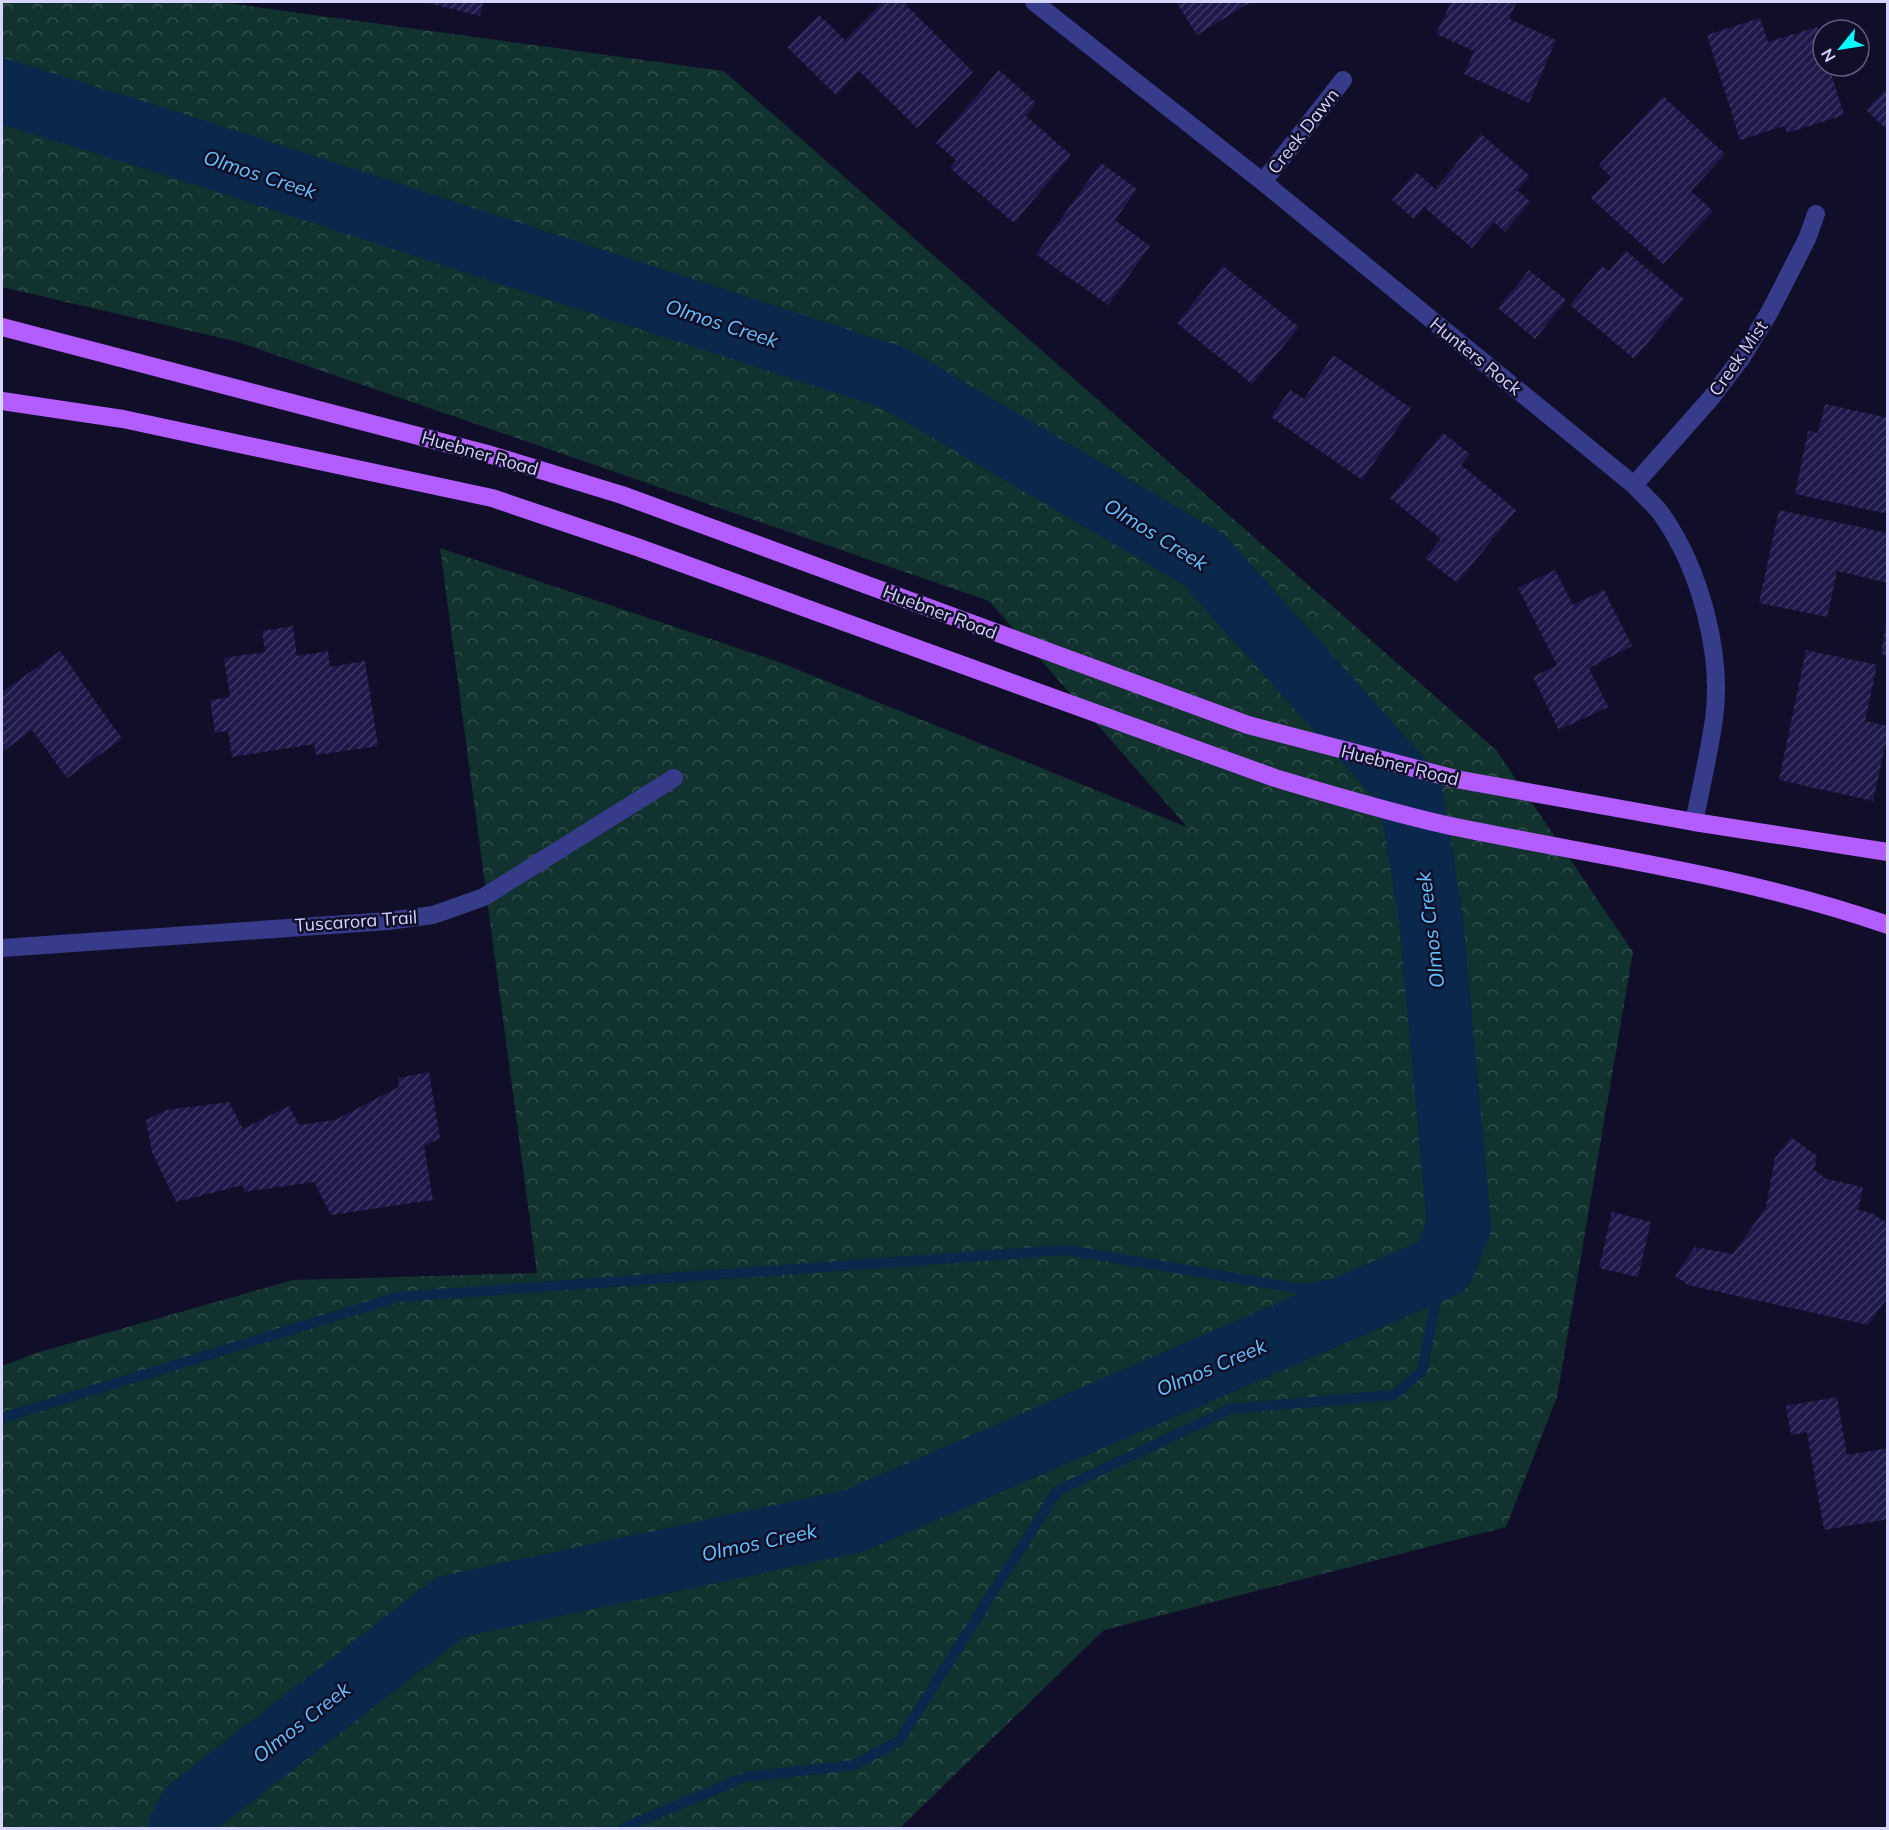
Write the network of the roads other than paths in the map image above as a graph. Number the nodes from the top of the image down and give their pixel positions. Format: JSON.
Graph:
{"nodes":[{"id":1,"x":1035,"y":2,"type":"edge"},
{"id":2,"x":1343,"y":80,"type":"dead end"},
{"id":3,"x":1263,"y":182,"type":"junction"},
{"id":4,"x":1816,"y":214,"type":"dead end"},
{"id":5,"x":2,"y":327,"type":"edge"},
{"id":6,"x":2,"y":401,"type":"edge"},
{"id":7,"x":1634,"y":485,"type":"junction"},
{"id":8,"x":674,"y":778,"type":"dead end"},
{"id":9,"x":1694,"y":822,"type":"junction"},
{"id":10,"x":1887,"y":852,"type":"edge"},
{"id":11,"x":1887,"y":925,"type":"edge"},
{"id":12,"x":2,"y":948,"type":"edge"}],
"edges":[{"from":1,"to":3,"type":"street","name":"Hunters Rock"},
{"from":2,"to":3,"type":"street","name":"Creek Dawn"},
{"from":3,"to":7,"type":"street","name":"Hunters Rock"},
{"from":4,"to":7,"type":"street","name":"Creek Mist"},
{"from":5,"to":9,"type":"main road","name":"Huebner Road"},
{"from":6,"to":11,"type":"main road"},
{"from":7,"to":9,"type":"street","name":"Hunters Rock"},
{"from":8,"to":12,"type":"street","name":"Tuscarora Trail"},
{"from":9,"to":10,"type":"main road","name":"Huebner Road"}]}
